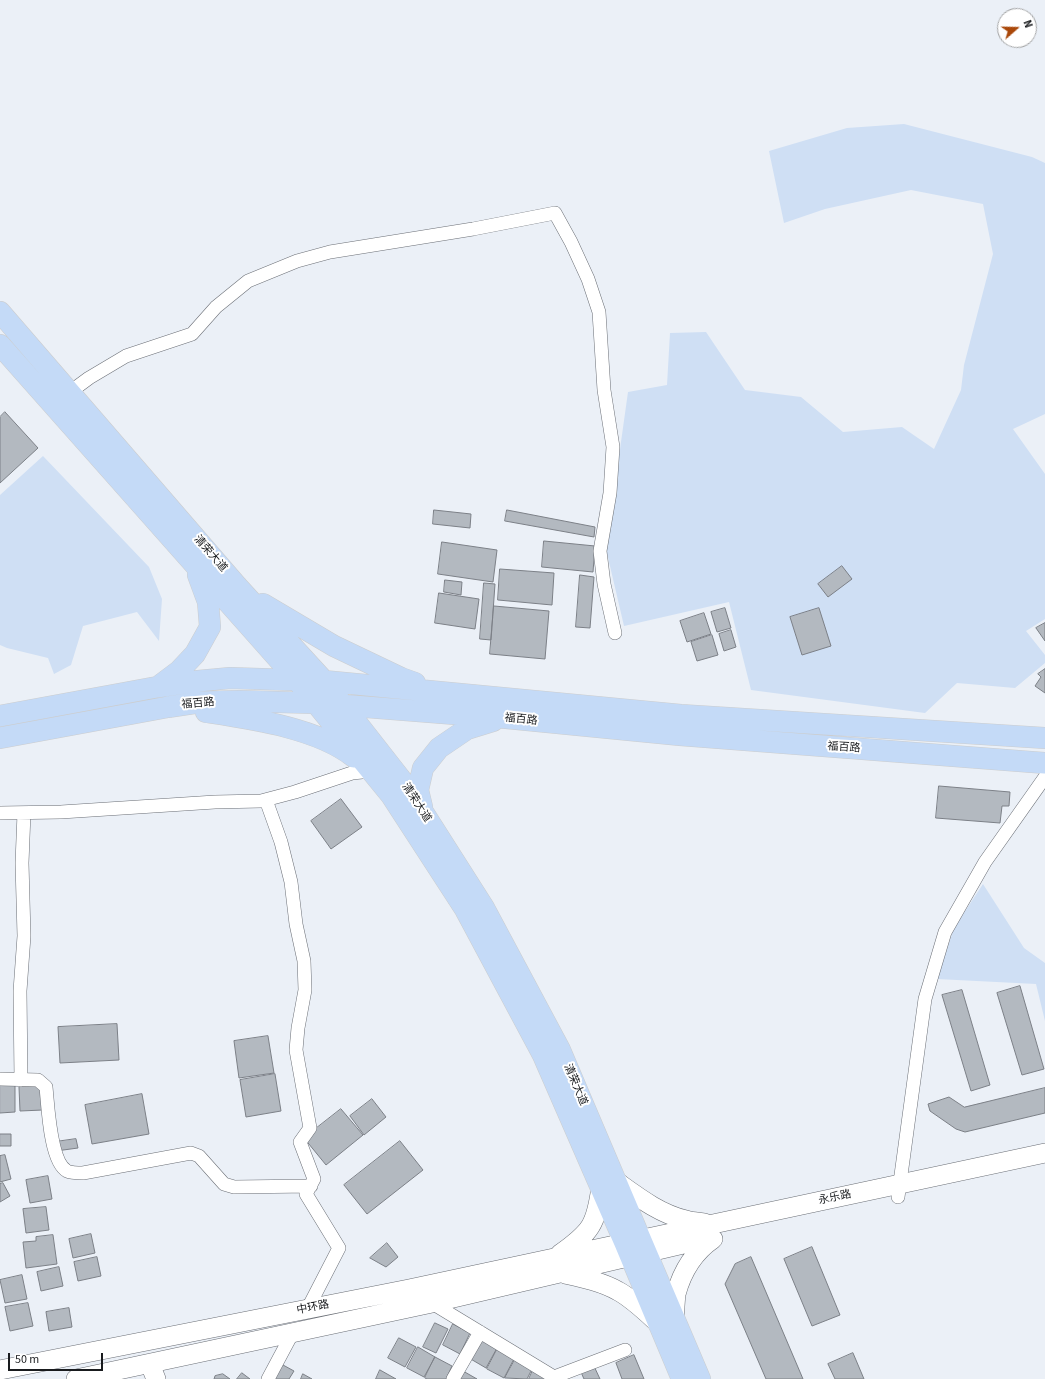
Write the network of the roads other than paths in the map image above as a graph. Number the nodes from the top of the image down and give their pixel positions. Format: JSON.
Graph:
{"nodes":[{"id":1,"x":0,"y":312,"type":"edge"},
{"id":2,"x":0,"y":345,"type":"edge"},
{"id":3,"x":70,"y":392,"type":"junction"},
{"id":4,"x":193,"y":564,"type":"junction"},
{"id":5,"x":237,"y":586,"type":"junction"},
{"id":6,"x":615,"y":633,"type":"dead end"},
{"id":7,"x":296,"y":680,"type":"junction"},
{"id":8,"x":324,"y":681,"type":"junction"},
{"id":9,"x":157,"y":687,"type":"junction"},
{"id":10,"x":444,"y":692,"type":"junction"},
{"id":11,"x":315,"y":703,"type":"junction"},
{"id":12,"x":342,"y":704,"type":"junction"},
{"id":13,"x":168,"y":707,"type":"junction"},
{"id":14,"x":0,"y":716,"type":"edge"},
{"id":15,"x":506,"y":718,"type":"junction"},
{"id":16,"x":0,"y":738,"type":"edge"},
{"id":17,"x":1045,"y":738,"type":"edge"},
{"id":18,"x":1045,"y":763,"type":"edge"},
{"id":19,"x":371,"y":770,"type":"junction"},
{"id":20,"x":1045,"y":777,"type":"edge"},
{"id":21,"x":266,"y":800,"type":"junction"},
{"id":22,"x":0,"y":813,"type":"edge"},
{"id":23,"x":24,"y":813,"type":"junction"},
{"id":24,"x":424,"y":813,"type":"junction"},
{"id":25,"x":0,"y":1079,"type":"edge"},
{"id":26,"x":21,"y":1080,"type":"junction"},
{"id":27,"x":1045,"y":1153,"type":"edge"},
{"id":28,"x":1045,"y":1165,"type":"edge"},
{"id":29,"x":609,"y":1185,"type":"junction"},
{"id":30,"x":311,"y":1186,"type":"junction"},
{"id":31,"x":899,"y":1191,"type":"junction"},
{"id":32,"x":716,"y":1230,"type":"junction"},
{"id":33,"x":636,"y":1248,"type":"junction"},
{"id":34,"x":558,"y":1265,"type":"junction"},
{"id":35,"x":432,"y":1303,"type":"junction"},
{"id":36,"x":307,"y":1310,"type":"junction"},
{"id":37,"x":667,"y":1322,"type":"junction"},
{"id":38,"x":480,"y":1332,"type":"junction"},
{"id":39,"x":292,"y":1334,"type":"junction"},
{"id":40,"x":625,"y":1350,"type":"dead end"},
{"id":41,"x":0,"y":1370,"type":"edge"},
{"id":42,"x":153,"y":1371,"type":"edge"},
{"id":43,"x":76,"y":1379,"type":"edge"},
{"id":44,"x":268,"y":1379,"type":"edge"},
{"id":45,"x":453,"y":1379,"type":"edge"},
{"id":46,"x":682,"y":1379,"type":"edge"},
{"id":47,"x":700,"y":1379,"type":"edge"}],
"edges":[{"from":1,"to":3,"type":"main road","name":"清荣大道"},
{"from":2,"to":4,"type":"main road","name":"清荣大道"},
{"from":3,"to":5,"type":"main road","name":"清荣大道"},
{"from":3,"to":6,"type":"street"},
{"from":4,"to":7,"type":"main road","name":"清荣大道"},
{"from":4,"to":9,"type":"main road"},
{"from":5,"to":8,"type":"main road","name":"清荣大道"},
{"from":5,"to":10,"type":"main road"},
{"from":7,"to":8,"type":"main road","name":"福百路"},
{"from":7,"to":9,"type":"main road","name":"福百路"},
{"from":7,"to":11,"type":"main road","name":"清荣大道"},
{"from":8,"to":10,"type":"main road","name":"福百路"},
{"from":8,"to":12,"type":"main road","name":"清荣大道"},
{"from":9,"to":14,"type":"main road","name":"福百路"},
{"from":10,"to":17,"type":"main road","name":"福百路"},
{"from":11,"to":12,"type":"main road","name":"福百路"},
{"from":11,"to":13,"type":"main road","name":"福百路"},
{"from":11,"to":19,"type":"main road","name":"清荣大道"},
{"from":12,"to":15,"type":"main road","name":"福百路"},
{"from":12,"to":24,"type":"main road","name":"清荣大道"},
{"from":13,"to":16,"type":"main road","name":"福百路"},
{"from":13,"to":19,"type":"main road"},
{"from":15,"to":18,"type":"main road","name":"福百路"},
{"from":15,"to":24,"type":"main road"},
{"from":19,"to":21,"type":"street"},
{"from":19,"to":29,"type":"main road","name":"清荣大道"},
{"from":20,"to":31,"type":"street"},
{"from":21,"to":23,"type":"street"},
{"from":21,"to":30,"type":"street"},
{"from":22,"to":23,"type":"street"},
{"from":23,"to":26,"type":"street"},
{"from":24,"to":29,"type":"main road","name":"清荣大道"},
{"from":25,"to":26,"type":"street"},
{"from":26,"to":30,"type":"street"},
{"from":27,"to":31,"type":"street","name":"永乐路"},
{"from":28,"to":31,"type":"street","name":"永乐路"},
{"from":29,"to":32,"type":"street"},
{"from":29,"to":33,"type":"main road","name":"清荣大道"},
{"from":29,"to":34,"type":"street"},
{"from":30,"to":36,"type":"street"},
{"from":31,"to":32,"type":"street","name":"永乐路"},
{"from":32,"to":33,"type":"street","name":"永乐路"},
{"from":32,"to":37,"type":"street"},
{"from":33,"to":34,"type":"street","name":"中环路"},
{"from":33,"to":37,"type":"main road","name":"清荣大道"},
{"from":34,"to":35,"type":"street","name":"中环路"},
{"from":34,"to":36,"type":"street","name":"中环路"},
{"from":34,"to":37,"type":"street"},
{"from":35,"to":38,"type":"street"},
{"from":35,"to":39,"type":"street","name":"中环路"},
{"from":36,"to":41,"type":"street","name":"中环路"},
{"from":37,"to":46,"type":"main road","name":"清荣大道"},
{"from":37,"to":47,"type":"main road","name":"清荣大道"},
{"from":38,"to":40,"type":"street"},
{"from":38,"to":45,"type":"street"},
{"from":39,"to":42,"type":"street","name":"中环路"},
{"from":39,"to":44,"type":"street"},
{"from":42,"to":43,"type":"street","name":"中环路"}]}
